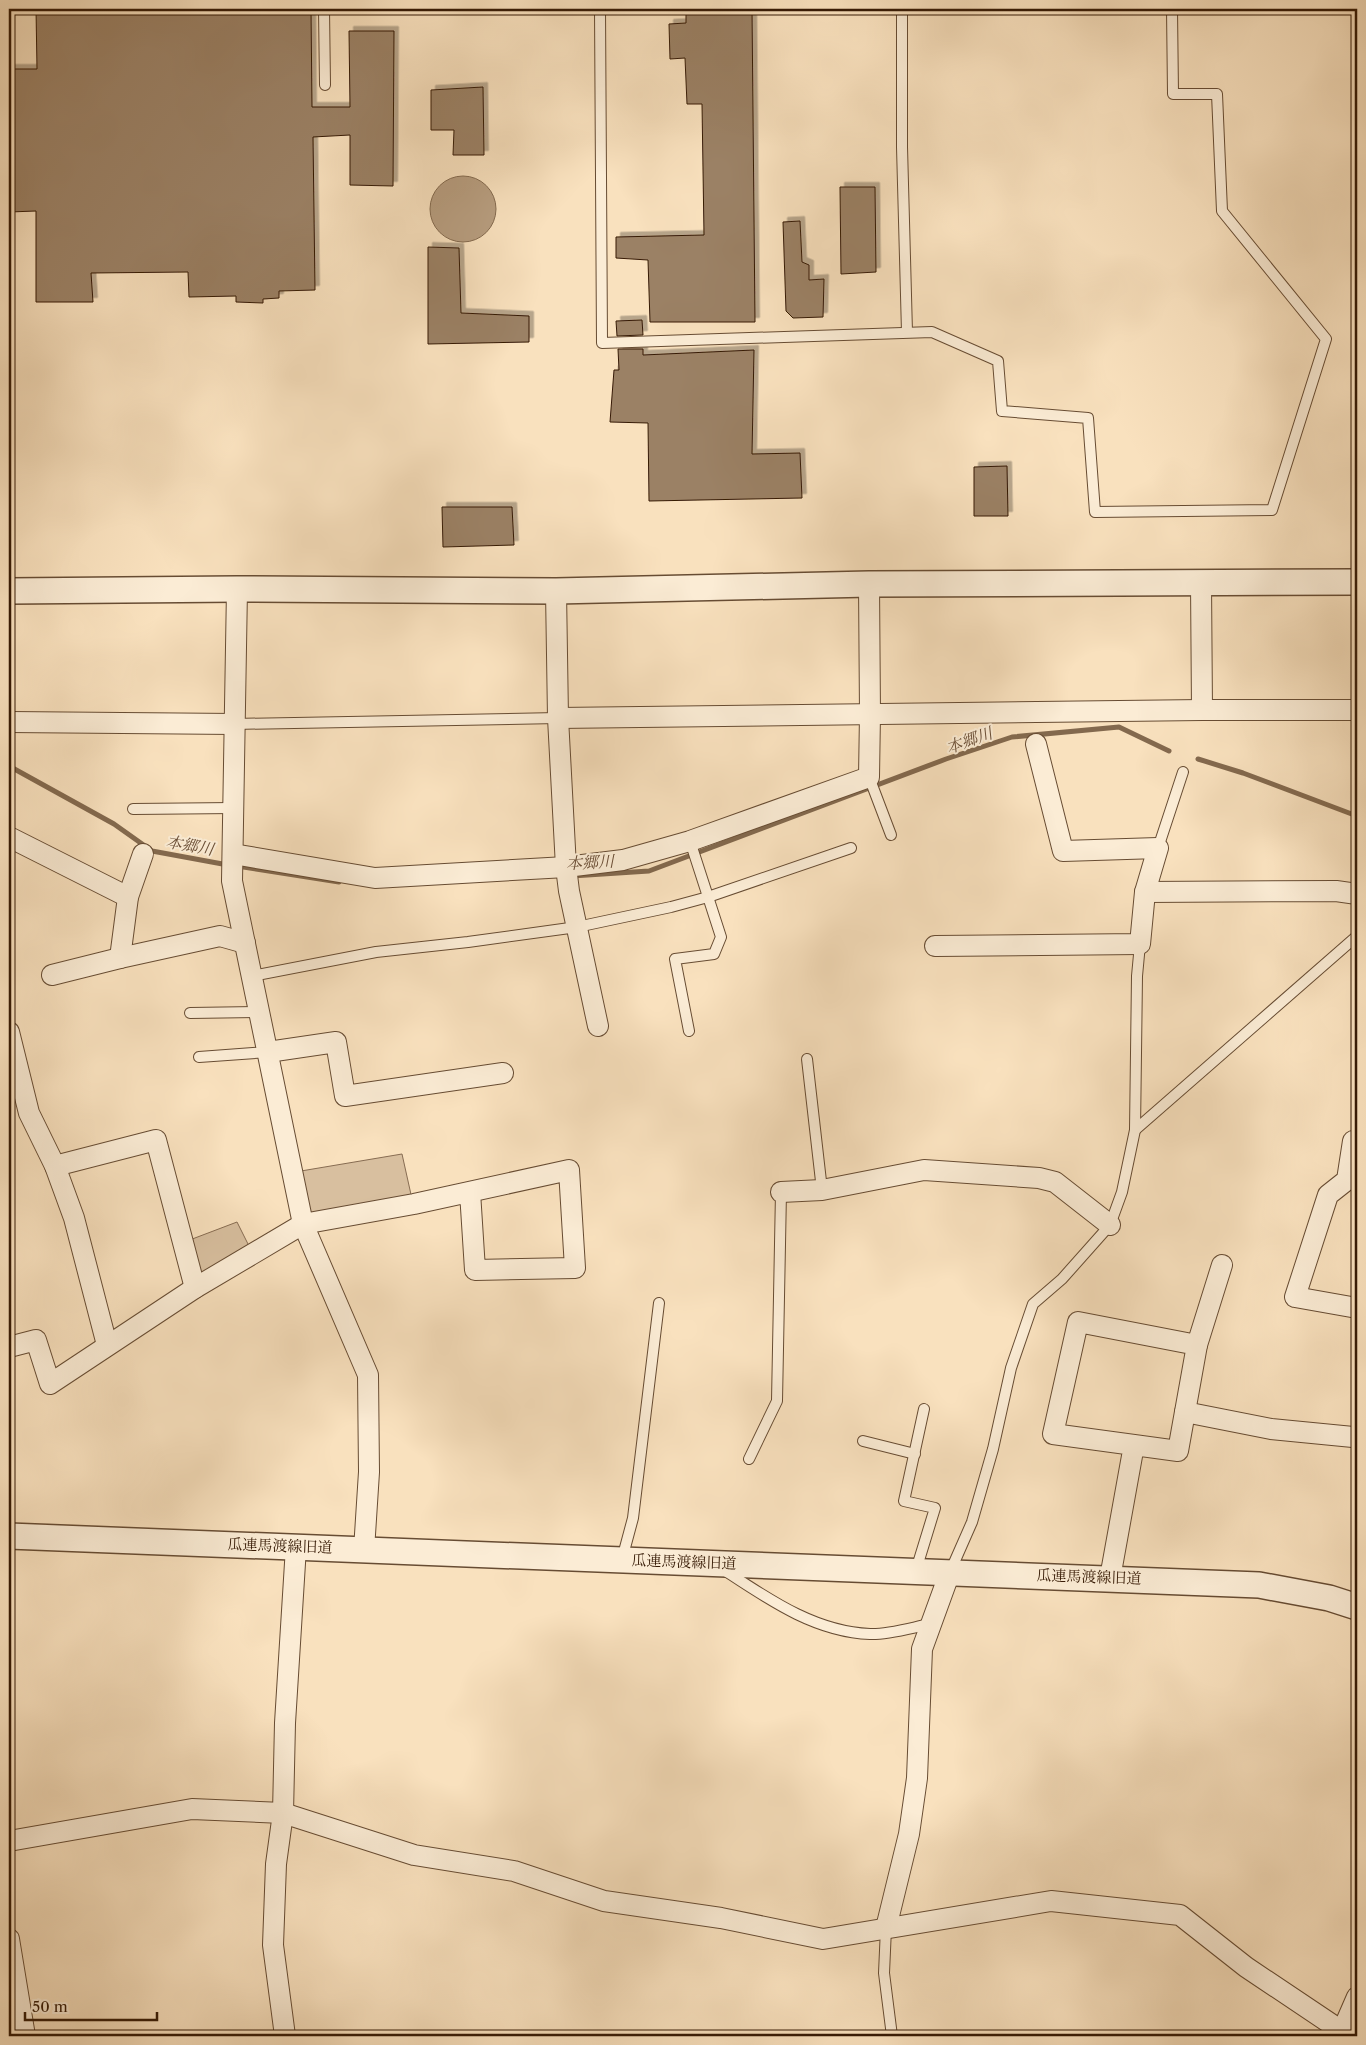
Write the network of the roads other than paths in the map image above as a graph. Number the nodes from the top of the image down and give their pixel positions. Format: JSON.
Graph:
{"nodes":[{"id":1,"x":324,"y":9,"type":"edge"},
{"id":2,"x":600,"y":9,"type":"edge"},
{"id":3,"x":902,"y":9,"type":"edge"},
{"id":4,"x":1172,"y":9,"type":"edge"},
{"id":5,"x":325,"y":85,"type":"dead end"},
{"id":6,"x":907,"y":332,"type":"junction"},
{"id":7,"x":1357,"y":582,"type":"edge"},
{"id":8,"x":869,"y":584,"type":"junction"},
{"id":9,"x":1201,"y":584,"type":"junction"},
{"id":10,"x":237,"y":589,"type":"junction"},
{"id":11,"x":9,"y":591,"type":"edge"},
{"id":12,"x":556,"y":591,"type":"junction"},
{"id":13,"x":1202,"y":710,"type":"junction"},
{"id":14,"x":1357,"y":710,"type":"edge"},
{"id":15,"x":870,"y":714,"type":"junction"},
{"id":16,"x":558,"y":718,"type":"junction"},
{"id":17,"x":9,"y":722,"type":"edge"},
{"id":18,"x":235,"y":724,"type":"junction"},
{"id":19,"x":1036,"y":744,"type":"dead end"},
{"id":20,"x":1183,"y":772,"type":"dead end"},
{"id":21,"x":868,"y":777,"type":"junction"},
{"id":22,"x":234,"y":808,"type":"junction"},
{"id":23,"x":133,"y":810,"type":"dead end"},
{"id":24,"x":891,"y":835,"type":"dead end"},
{"id":25,"x":9,"y":837,"type":"edge"},
{"id":26,"x":690,"y":841,"type":"junction"},
{"id":27,"x":851,"y":848,"type":"dead end"},
{"id":28,"x":1158,"y":848,"type":"junction"},
{"id":29,"x":143,"y":854,"type":"dead end"},
{"id":30,"x":233,"y":854,"type":"junction"},
{"id":31,"x":566,"y":867,"type":"junction"},
{"id":32,"x":1146,"y":892,"type":"junction"},
{"id":33,"x":1357,"y":894,"type":"edge"},
{"id":34,"x":128,"y":897,"type":"junction"},
{"id":35,"x":708,"y":897,"type":"junction"},
{"id":36,"x":577,"y":927,"type":"junction"},
{"id":37,"x":1357,"y":936,"type":"edge"},
{"id":38,"x":245,"y":943,"type":"junction"},
{"id":39,"x":1140,"y":944,"type":"junction"},
{"id":40,"x":935,"y":946,"type":"dead end"},
{"id":41,"x":120,"y":958,"type":"junction"},
{"id":42,"x":52,"y":975,"type":"dead end"},
{"id":43,"x":252,"y":976,"type":"junction"},
{"id":44,"x":259,"y":1012,"type":"junction"},
{"id":45,"x":190,"y":1013,"type":"dead end"},
{"id":46,"x":598,"y":1026,"type":"dead end"},
{"id":47,"x":689,"y":1031,"type":"dead end"},
{"id":48,"x":9,"y":1032,"type":"edge"},
{"id":49,"x":268,"y":1052,"type":"junction"},
{"id":50,"x":199,"y":1058,"type":"dead end"},
{"id":51,"x":807,"y":1058,"type":"dead end"},
{"id":52,"x":503,"y":1073,"type":"dead end"},
{"id":53,"x":1135,"y":1130,"type":"junction"},
{"id":54,"x":1357,"y":1141,"type":"edge"},
{"id":55,"x":55,"y":1166,"type":"junction"},
{"id":56,"x":822,"y":1190,"type":"junction"},
{"id":57,"x":470,"y":1192,"type":"junction"},
{"id":58,"x":781,"y":1192,"type":"joint"},
{"id":59,"x":303,"y":1224,"type":"junction"},
{"id":60,"x":1110,"y":1226,"type":"junction"},
{"id":61,"x":1222,"y":1265,"type":"dead end"},
{"id":62,"x":195,"y":1288,"type":"junction"},
{"id":63,"x":659,"y":1303,"type":"dead end"},
{"id":64,"x":1357,"y":1308,"type":"edge"},
{"id":65,"x":107,"y":1345,"type":"junction"},
{"id":66,"x":1197,"y":1345,"type":"junction"},
{"id":67,"x":9,"y":1347,"type":"edge"},
{"id":68,"x":924,"y":1409,"type":"dead end"},
{"id":69,"x":1185,"y":1412,"type":"junction"},
{"id":70,"x":1353,"y":1437,"type":"dead end"},
{"id":71,"x":863,"y":1441,"type":"dead end"},
{"id":72,"x":1134,"y":1445,"type":"junction"},
{"id":73,"x":914,"y":1454,"type":"junction"},
{"id":74,"x":749,"y":1459,"type":"dead end"},
{"id":75,"x":9,"y":1536,"type":"edge"},
{"id":76,"x":296,"y":1547,"type":"junction"},
{"id":77,"x":364,"y":1550,"type":"junction"},
{"id":78,"x":622,"y":1559,"type":"junction"},
{"id":79,"x":712,"y":1563,"type":"junction"},
{"id":80,"x":916,"y":1570,"type":"junction"},
{"id":81,"x":950,"y":1572,"type":"junction"},
{"id":82,"x":1110,"y":1578,"type":"junction"},
{"id":83,"x":1357,"y":1608,"type":"edge"},
{"id":84,"x":931,"y":1624,"type":"junction"},
{"id":85,"x":283,"y":1813,"type":"junction"},
{"id":86,"x":9,"y":1841,"type":"edge"},
{"id":87,"x":886,"y":1928,"type":"junction"},
{"id":88,"x":9,"y":1939,"type":"edge"},
{"id":89,"x":12,"y":1986,"type":"edge"},
{"id":90,"x":1357,"y":1997,"type":"edge"},
{"id":91,"x":1347,"y":2030,"type":"edge"},
{"id":92,"x":25,"y":2036,"type":"edge"},
{"id":93,"x":285,"y":2036,"type":"edge"},
{"id":94,"x":892,"y":2036,"type":"edge"}],
"edges":[{"from":1,"to":5,"type":"lane"},
{"from":2,"to":6,"type":"lane"},
{"from":3,"to":6,"type":"lane"},
{"from":4,"to":6,"type":"lane"},
{"from":7,"to":9,"type":"street"},
{"from":8,"to":9,"type":"street"},
{"from":8,"to":12,"type":"street"},
{"from":8,"to":15,"type":"street"},
{"from":9,"to":13,"type":"street"},
{"from":10,"to":11,"type":"street"},
{"from":10,"to":12,"type":"street"},
{"from":10,"to":18,"type":"street"},
{"from":12,"to":16,"type":"street"},
{"from":13,"to":14,"type":"street"},
{"from":13,"to":15,"type":"street"},
{"from":15,"to":16,"type":"street"},
{"from":15,"to":21,"type":"street"},
{"from":16,"to":18,"type":"lane"},
{"from":16,"to":31,"type":"street"},
{"from":17,"to":18,"type":"street"},
{"from":18,"to":22,"type":"street"},
{"from":19,"to":28,"type":"street"},
{"from":20,"to":28,"type":"lane"},
{"from":21,"to":24,"type":"lane"},
{"from":21,"to":26,"type":"street"},
{"from":22,"to":23,"type":"lane"},
{"from":22,"to":30,"type":"street"},
{"from":25,"to":34,"type":"street"},
{"from":26,"to":31,"type":"street"},
{"from":26,"to":35,"type":"lane"},
{"from":27,"to":35,"type":"lane"},
{"from":28,"to":32,"type":"street"},
{"from":29,"to":34,"type":"street"},
{"from":30,"to":31,"type":"street"},
{"from":30,"to":38,"type":"street"},
{"from":31,"to":36,"type":"street"},
{"from":32,"to":33,"type":"street"},
{"from":32,"to":39,"type":"street"},
{"from":34,"to":41,"type":"street"},
{"from":35,"to":36,"type":"lane"},
{"from":35,"to":47,"type":"lane"},
{"from":36,"to":43,"type":"lane"},
{"from":36,"to":46,"type":"street"},
{"from":37,"to":53,"type":"lane"},
{"from":38,"to":41,"type":"street"},
{"from":38,"to":43,"type":"street"},
{"from":39,"to":40,"type":"street"},
{"from":39,"to":53,"type":"lane"},
{"from":41,"to":42,"type":"street"},
{"from":43,"to":44,"type":"street"},
{"from":44,"to":45,"type":"lane"},
{"from":44,"to":49,"type":"street"},
{"from":48,"to":55,"type":"street"},
{"from":49,"to":50,"type":"lane"},
{"from":49,"to":52,"type":"street"},
{"from":49,"to":59,"type":"street"},
{"from":51,"to":56,"type":"lane"},
{"from":53,"to":60,"type":"lane"},
{"from":54,"to":64,"type":"street"},
{"from":55,"to":62,"type":"street"},
{"from":55,"to":65,"type":"street"},
{"from":56,"to":58,"type":"street"},
{"from":56,"to":60,"type":"street"},
{"from":57,"to":57,"type":"street"},
{"from":57,"to":59,"type":"street"},
{"from":58,"to":74,"type":"lane"},
{"from":59,"to":62,"type":"street"},
{"from":59,"to":77,"type":"street"},
{"from":60,"to":81,"type":"lane"},
{"from":61,"to":66,"type":"street"},
{"from":62,"to":65,"type":"street"},
{"from":63,"to":78,"type":"lane"},
{"from":65,"to":67,"type":"street"},
{"from":66,"to":69,"type":"street"},
{"from":66,"to":72,"type":"street"},
{"from":68,"to":73,"type":"lane"},
{"from":69,"to":70,"type":"street"},
{"from":69,"to":72,"type":"street"},
{"from":71,"to":73,"type":"lane"},
{"from":72,"to":82,"type":"street"},
{"from":73,"to":80,"type":"lane"},
{"from":75,"to":76,"type":"street","name":"瓜連馬渡線旧道"},
{"from":76,"to":77,"type":"street","name":"瓜連馬渡線旧道"},
{"from":76,"to":85,"type":"street"},
{"from":77,"to":78,"type":"street","name":"瓜連馬渡線旧道"},
{"from":78,"to":79,"type":"street","name":"瓜連馬渡線旧道"},
{"from":79,"to":80,"type":"street","name":"瓜連馬渡線旧道"},
{"from":79,"to":84,"type":"lane"},
{"from":80,"to":81,"type":"street","name":"瓜連馬渡線旧道"},
{"from":81,"to":82,"type":"street","name":"瓜連馬渡線旧道"},
{"from":81,"to":84,"type":"street"},
{"from":82,"to":83,"type":"street","name":"瓜連馬渡線旧道"},
{"from":84,"to":87,"type":"street"},
{"from":85,"to":86,"type":"street"},
{"from":85,"to":87,"type":"street"},
{"from":85,"to":93,"type":"street"},
{"from":87,"to":91,"type":"street"},
{"from":87,"to":94,"type":"lane"},
{"from":88,"to":89,"type":"street"},
{"from":89,"to":92,"type":"street"},
{"from":90,"to":91,"type":"street"}]}
